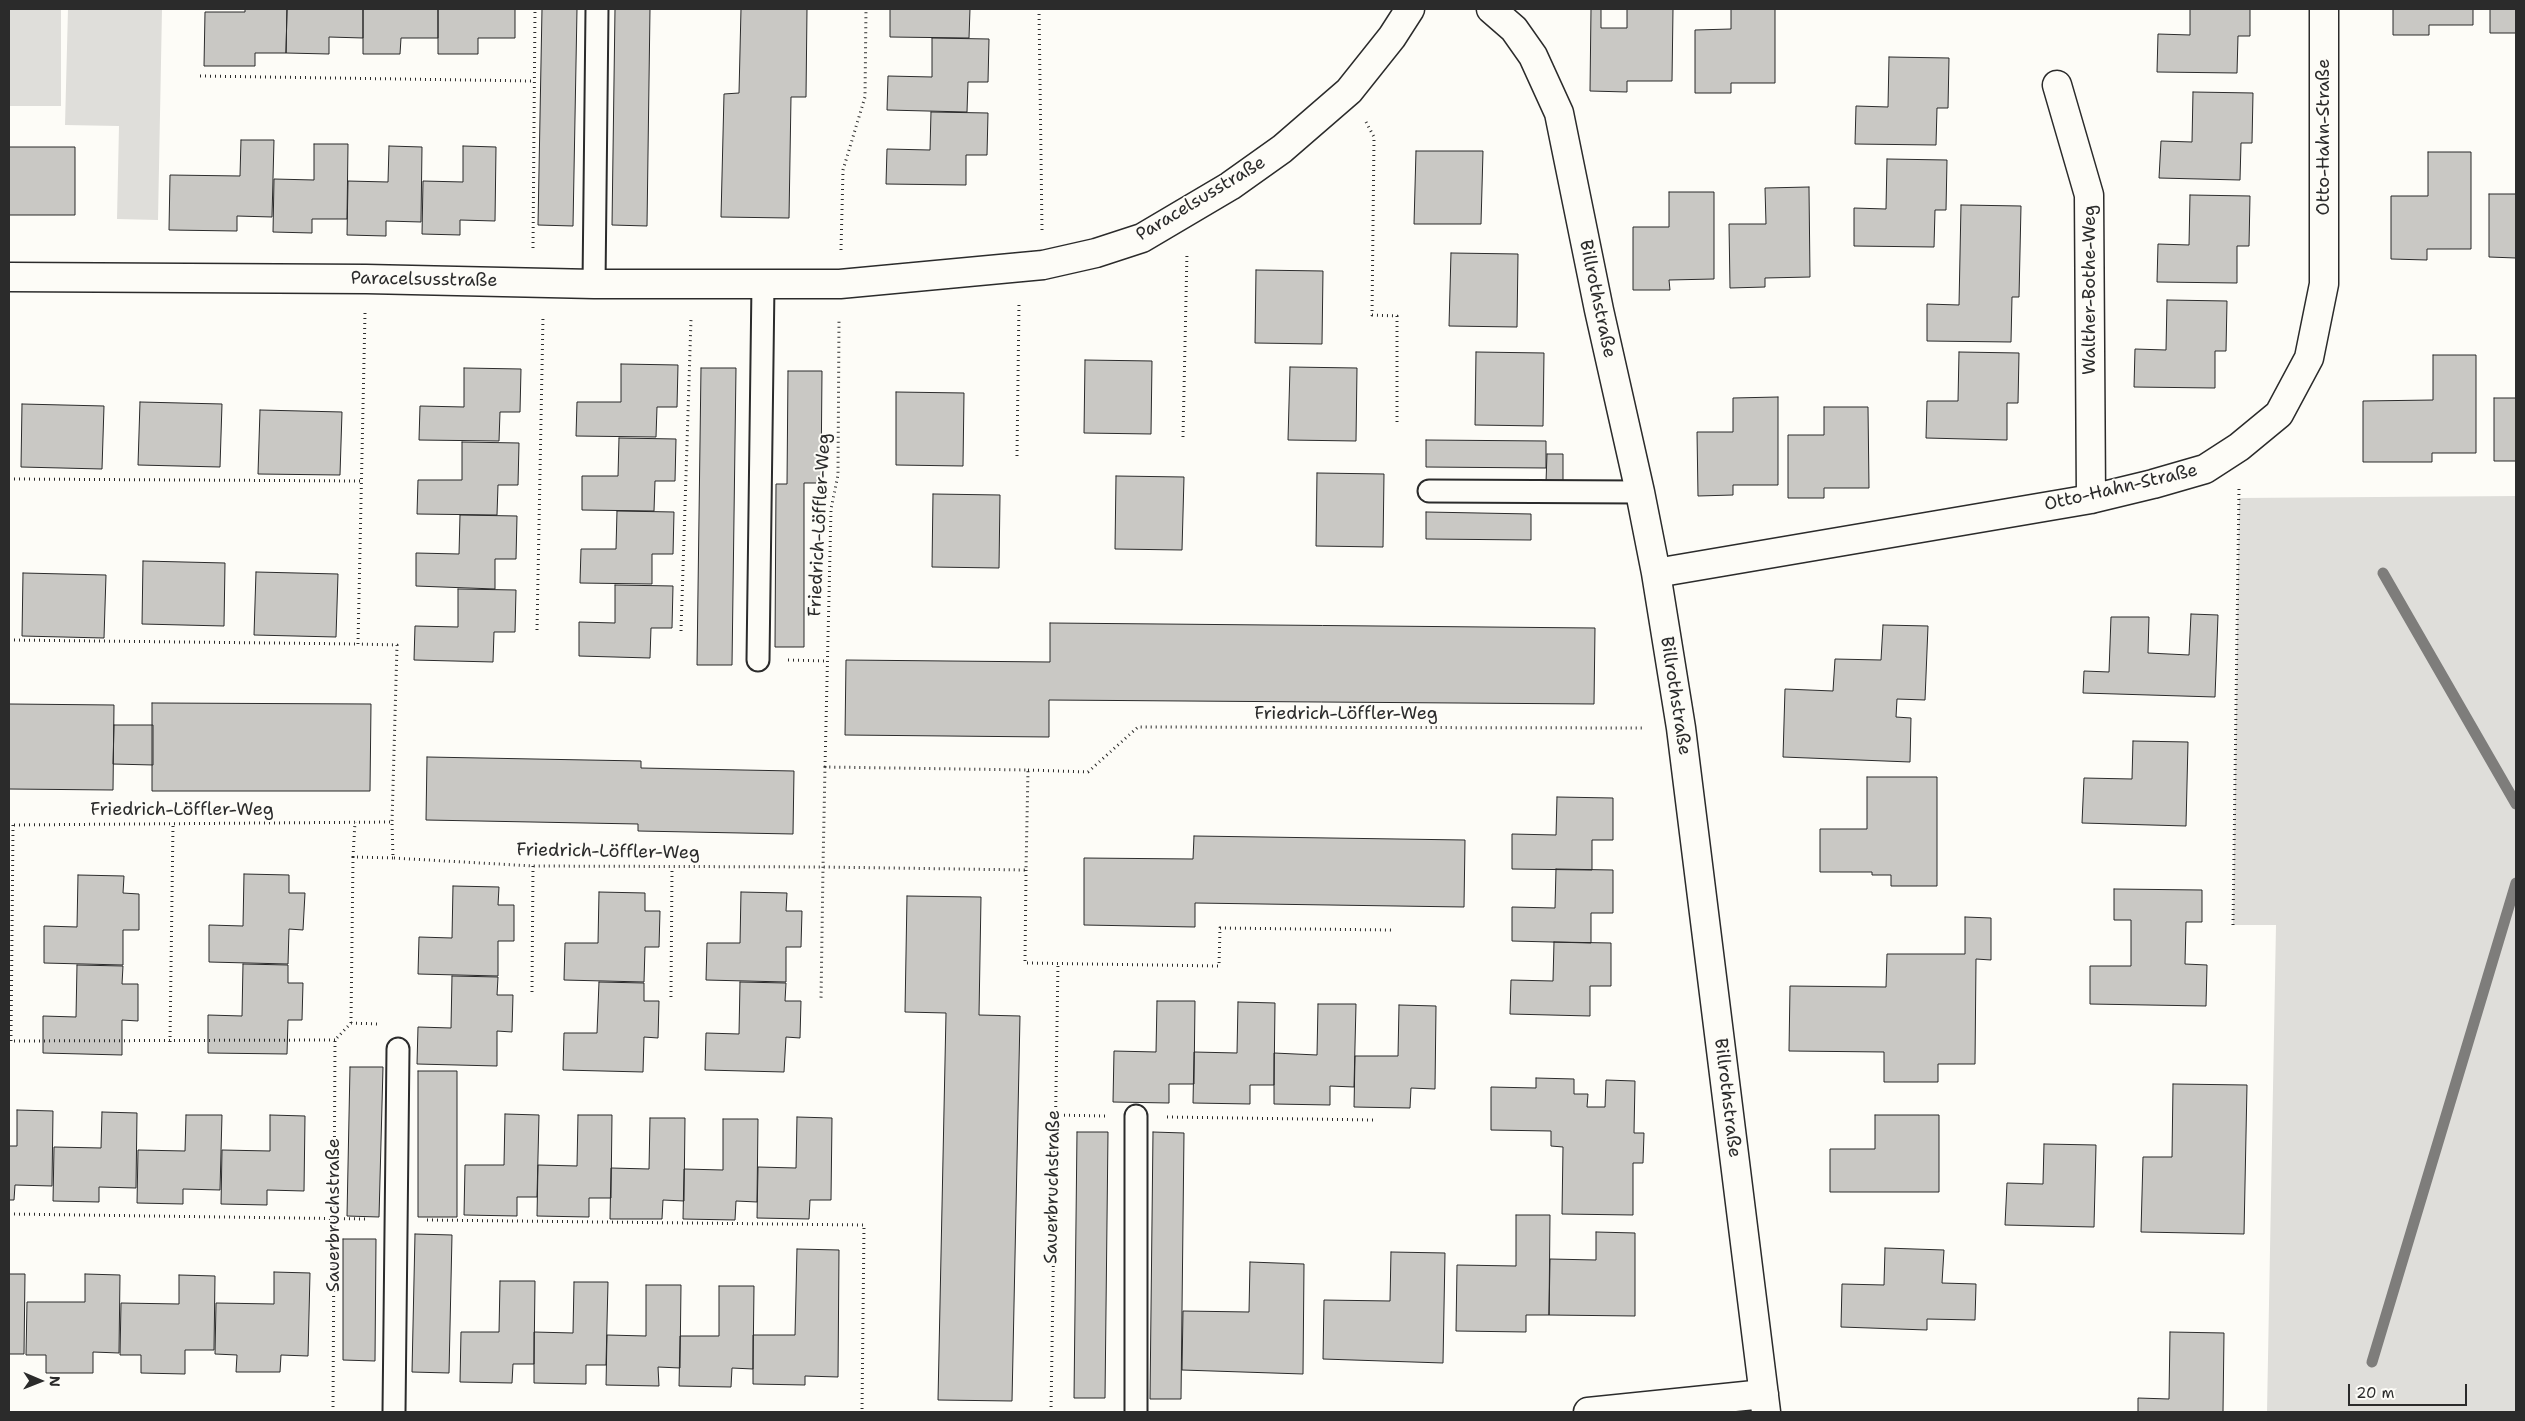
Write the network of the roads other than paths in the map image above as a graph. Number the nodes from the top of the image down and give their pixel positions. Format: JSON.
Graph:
{"nodes":[{"id":1,"x":597,"y":9,"type":"edge"},
{"id":2,"x":1410,"y":9,"type":"edge"},
{"id":3,"x":1491,"y":9,"type":"edge"},
{"id":4,"x":2324,"y":9,"type":"edge"},
{"id":5,"x":2057,"y":85,"type":"dead end"},
{"id":6,"x":9,"y":277,"type":"edge"},
{"id":7,"x":594,"y":284,"type":"junction"},
{"id":8,"x":763,"y":284,"type":"junction"},
{"id":9,"x":1429,"y":491,"type":"dead end"},
{"id":10,"x":1640,"y":492,"type":"junction"},
{"id":11,"x":2091,"y":499,"type":"junction"},
{"id":12,"x":1656,"y":573,"type":"junction"},
{"id":13,"x":758,"y":660,"type":"road end"},
{"id":14,"x":398,"y":1049,"type":"dead end"},
{"id":15,"x":1136,"y":1116,"type":"road end"},
{"id":16,"x":1765,"y":1403,"type":"edge"},
{"id":17,"x":394,"y":1412,"type":"edge"},
{"id":18,"x":1136,"y":1412,"type":"edge"},
{"id":19,"x":1588,"y":1412,"type":"edge"}],
"edges":[{"from":1,"to":7,"type":"lane"},
{"from":2,"to":8,"type":"street","name":"Paracelsusstraße"},
{"from":3,"to":10,"type":"street","name":"Billrothstraße"},
{"from":4,"to":11,"type":"street","name":"Otto-Hahn-Straße"},
{"from":5,"to":11,"type":"street","name":"Walther-Bothe-Weg"},
{"from":6,"to":7,"type":"street","name":"Paracelsusstraße"},
{"from":7,"to":8,"type":"street","name":"Paracelsusstraße"},
{"from":8,"to":13,"type":"lane"},
{"from":9,"to":10,"type":"lane"},
{"from":10,"to":12,"type":"street","name":"Billrothstraße"},
{"from":11,"to":12,"type":"street","name":"Otto-Hahn-Straße"},
{"from":12,"to":16,"type":"street","name":"Billrothstraße"},
{"from":14,"to":17,"type":"lane"},
{"from":15,"to":18,"type":"lane"},
{"from":16,"to":19,"type":"street"}]}
